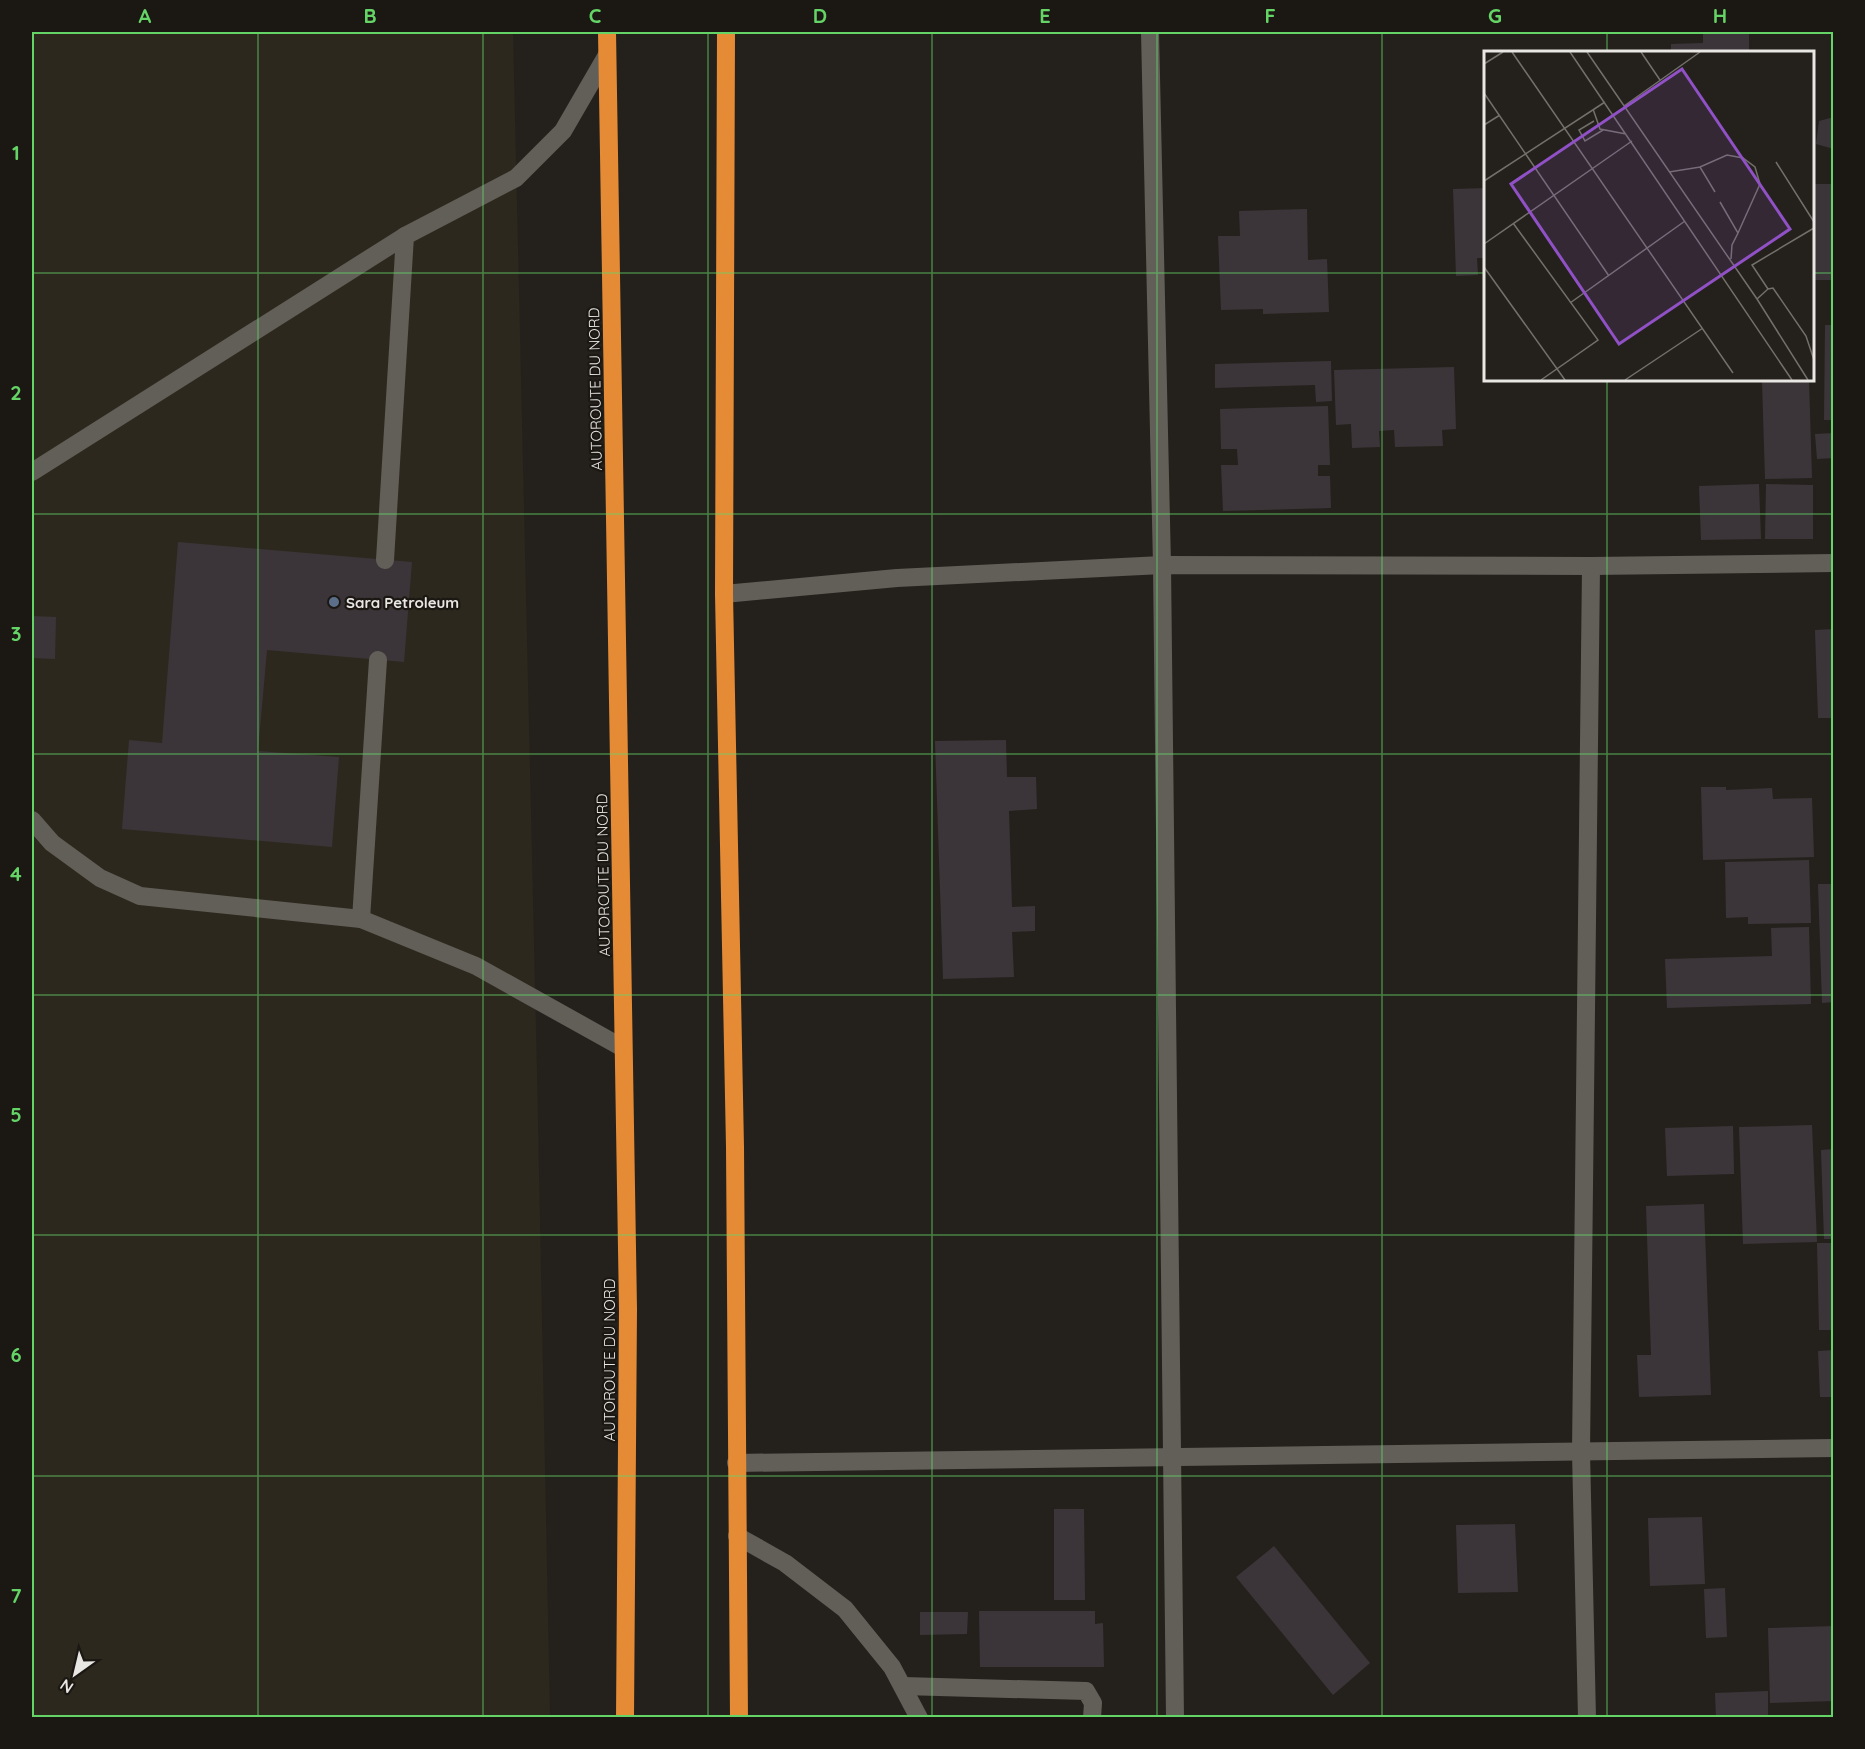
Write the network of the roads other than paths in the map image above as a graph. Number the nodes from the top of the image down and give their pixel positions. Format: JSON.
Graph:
{"nodes":[{"id":1,"x":607,"y":32,"type":"edge"},
{"id":2,"x":726,"y":32,"type":"edge"},
{"id":3,"x":1150,"y":32,"type":"edge"},
{"id":4,"x":607,"y":55,"type":"junction"},
{"id":5,"x":405,"y":236,"type":"junction"},
{"id":6,"x":32,"y":472,"type":"edge"},
{"id":7,"x":385,"y":560,"type":"dead end"},
{"id":8,"x":1833,"y":563,"type":"edge"},
{"id":9,"x":1162,"y":565,"type":"junction"},
{"id":10,"x":1591,"y":566,"type":"junction"},
{"id":11,"x":724,"y":594,"type":"junction"},
{"id":12,"x":378,"y":660,"type":"dead end"},
{"id":13,"x":32,"y":820,"type":"edge"},
{"id":14,"x":360,"y":919,"type":"junction"},
{"id":15,"x":623,"y":1048,"type":"junction"},
{"id":16,"x":1833,"y":1448,"type":"edge"},
{"id":17,"x":1581,"y":1452,"type":"junction"},
{"id":18,"x":1172,"y":1457,"type":"junction"},
{"id":19,"x":736,"y":1463,"type":"junction"},
{"id":20,"x":738,"y":1536,"type":"junction"},
{"id":21,"x":903,"y":1686,"type":"junction"},
{"id":22,"x":625,"y":1718,"type":"edge"},
{"id":23,"x":740,"y":1718,"type":"edge"},
{"id":24,"x":919,"y":1718,"type":"edge"},
{"id":25,"x":1092,"y":1718,"type":"edge"},
{"id":26,"x":1175,"y":1718,"type":"edge"},
{"id":27,"x":1587,"y":1718,"type":"edge"}],
"edges":[{"from":1,"to":4,"type":"highway","name":"AUTOROUTE DU NORD"},
{"from":2,"to":11,"type":"highway"},
{"from":3,"to":9,"type":"street"},
{"from":4,"to":5,"type":"street"},
{"from":4,"to":15,"type":"highway","name":"AUTOROUTE DU NORD"},
{"from":5,"to":6,"type":"street"},
{"from":5,"to":7,"type":"street"},
{"from":8,"to":10,"type":"street"},
{"from":9,"to":10,"type":"street"},
{"from":9,"to":11,"type":"street"},
{"from":9,"to":18,"type":"street"},
{"from":10,"to":17,"type":"street"},
{"from":11,"to":19,"type":"highway"},
{"from":12,"to":14,"type":"street"},
{"from":13,"to":14,"type":"street"},
{"from":14,"to":15,"type":"street"},
{"from":15,"to":22,"type":"highway","name":"AUTOROUTE DU NORD"},
{"from":16,"to":17,"type":"street"},
{"from":17,"to":18,"type":"street"},
{"from":17,"to":27,"type":"street"},
{"from":18,"to":19,"type":"street"},
{"from":18,"to":26,"type":"street"},
{"from":19,"to":20,"type":"highway"},
{"from":20,"to":21,"type":"street"},
{"from":20,"to":23,"type":"highway"},
{"from":21,"to":24,"type":"street"},
{"from":21,"to":25,"type":"street"}]}
